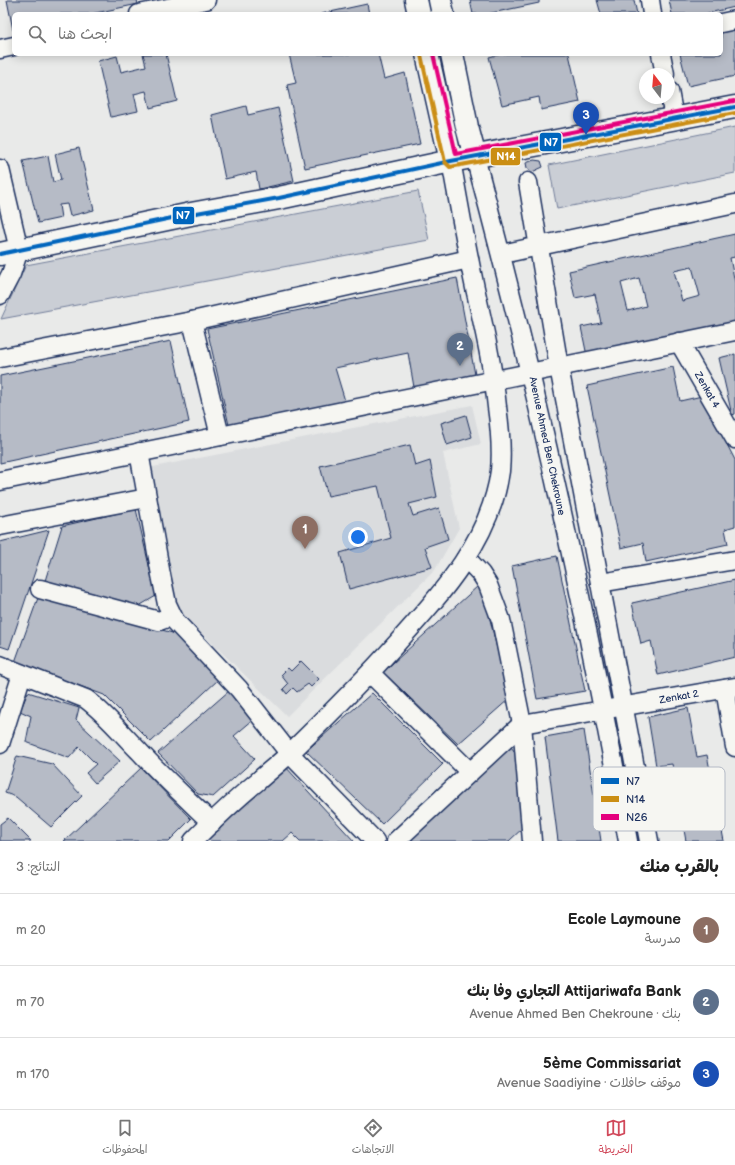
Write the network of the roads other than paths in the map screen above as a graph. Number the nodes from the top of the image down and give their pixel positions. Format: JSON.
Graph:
{"nodes":[{"id":1,"x":206,"y":0,"type":"edge"},
{"id":2,"x":416,"y":0,"type":"edge"},
{"id":3,"x":440,"y":0,"type":"edge"},
{"id":4,"x":650,"y":0,"type":"edge"},
{"id":5,"x":146,"y":8,"type":"edge"},
{"id":6,"x":419,"y":12,"type":"edge"},
{"id":7,"x":443,"y":12,"type":"edge"},
{"id":8,"x":652,"y":12,"type":"edge"},
{"id":9,"x":735,"y":20,"type":"edge"},
{"id":10,"x":723,"y":23,"type":"edge"},
{"id":11,"x":12,"y":46,"type":"edge"},
{"id":12,"x":0,"y":49,"type":"edge"},
{"id":13,"x":428,"y":56,"type":"edge"},
{"id":14,"x":452,"y":56,"type":"edge"},
{"id":15,"x":661,"y":56,"type":"edge"},
{"id":16,"x":664,"y":68,"type":"edge"},
{"id":17,"x":671,"y":104,"type":"edge"},
{"id":18,"x":735,"y":107,"type":"edge"},
{"id":19,"x":674,"y":118,"type":"junction"},
{"id":20,"x":475,"y":156,"type":"junction"},
{"id":21,"x":451,"y":161,"type":"junction"},
{"id":22,"x":0,"y":169,"type":"edge"},
{"id":23,"x":528,"y":182,"type":"dead end"},
{"id":24,"x":735,"y":204,"type":"edge"},
{"id":25,"x":539,"y":245,"type":"junction"},
{"id":26,"x":10,"y":252,"type":"edge"},
{"id":27,"x":502,"y":254,"type":"junction"},
{"id":28,"x":469,"y":259,"type":"junction"},
{"id":29,"x":0,"y":295,"type":"edge"},
{"id":30,"x":192,"y":320,"type":"junction"},
{"id":31,"x":735,"y":331,"type":"edge"},
{"id":32,"x":679,"y":342,"type":"junction"},
{"id":33,"x":0,"y":358,"type":"edge"},
{"id":34,"x":559,"y":367,"type":"junction"},
{"id":35,"x":531,"y":372,"type":"junction"},
{"id":36,"x":494,"y":380,"type":"junction"},
{"id":37,"x":220,"y":436,"type":"junction"},
{"id":38,"x":735,"y":439,"type":"edge"},
{"id":39,"x":139,"y":452,"type":"junction"},
{"id":40,"x":0,"y":481,"type":"edge"},
{"id":41,"x":147,"y":498,"type":"junction"},
{"id":42,"x":0,"y":526,"type":"edge"},
{"id":43,"x":466,"y":558,"type":"junction"},
{"id":44,"x":735,"y":560,"type":"edge"},
{"id":45,"x":600,"y":583,"type":"junction"},
{"id":46,"x":40,"y":589,"type":"dead end"},
{"id":47,"x":172,"y":616,"type":"junction"},
{"id":48,"x":0,"y":665,"type":"edge"},
{"id":49,"x":370,"y":673,"type":"junction"},
{"id":50,"x":22,"y":674,"type":"junction"},
{"id":51,"x":730,"y":688,"type":"edge"},
{"id":52,"x":624,"y":708,"type":"junction"},
{"id":53,"x":604,"y":711,"type":"junction"},
{"id":54,"x":522,"y":724,"type":"junction"},
{"id":55,"x":0,"y":744,"type":"edge"},
{"id":56,"x":735,"y":747,"type":"edge"},
{"id":57,"x":289,"y":753,"type":"junction"},
{"id":58,"x":614,"y":767,"type":"edge"},
{"id":59,"x":635,"y":767,"type":"edge"},
{"id":60,"x":470,"y":772,"type":"junction"},
{"id":61,"x":212,"y":823,"type":"junction"},
{"id":62,"x":626,"y":831,"type":"edge"},
{"id":63,"x":647,"y":831,"type":"edge"},
{"id":64,"x":193,"y":841,"type":"edge"},
{"id":65,"x":375,"y":841,"type":"edge"},
{"id":66,"x":396,"y":841,"type":"edge"},
{"id":67,"x":532,"y":841,"type":"edge"},
{"id":68,"x":628,"y":841,"type":"edge"},
{"id":69,"x":649,"y":841,"type":"edge"}],
"edges":[{"from":1,"to":5,"type":"street"},
{"from":2,"to":6,"type":"main road"},
{"from":3,"to":7,"type":"main road"},
{"from":4,"to":8,"type":"street"},
{"from":9,"to":10,"type":"street"},
{"from":11,"to":12,"type":"street"},
{"from":13,"to":21,"type":"main road"},
{"from":14,"to":20,"type":"main road","name":"Avenue Ahmed Ben Chekroune"},
{"from":15,"to":16,"type":"street"},
{"from":17,"to":19,"type":"street"},
{"from":18,"to":19,"type":"main road"},
{"from":19,"to":20,"type":"main road"},
{"from":20,"to":21,"type":"main road"},
{"from":20,"to":27,"type":"street","name":"Avenue Ahmed Ben Chekroune"},
{"from":21,"to":26,"type":"main road"},
{"from":21,"to":28,"type":"street"},
{"from":22,"to":26,"type":"street"},
{"from":23,"to":25,"type":"street"},
{"from":24,"to":25,"type":"street"},
{"from":25,"to":27,"type":"street"},
{"from":25,"to":34,"type":"street"},
{"from":26,"to":29,"type":"street"},
{"from":27,"to":35,"type":"street","name":"Avenue Ahmed Ben Chekroune"},
{"from":28,"to":30,"type":"street"},
{"from":28,"to":36,"type":"street"},
{"from":30,"to":33,"type":"street"},
{"from":30,"to":37,"type":"street"},
{"from":31,"to":32,"type":"street"},
{"from":32,"to":34,"type":"street"},
{"from":32,"to":38,"type":"street","name":"Zenkat 4"},
{"from":34,"to":35,"type":"street"},
{"from":34,"to":45,"type":"street"},
{"from":35,"to":36,"type":"street"},
{"from":35,"to":53,"type":"street","name":"Avenue Ahmed Ben Chekroune"},
{"from":36,"to":37,"type":"street"},
{"from":36,"to":43,"type":"street"},
{"from":37,"to":39,"type":"street"},
{"from":39,"to":40,"type":"street"},
{"from":39,"to":41,"type":"street"},
{"from":41,"to":42,"type":"street"},
{"from":41,"to":47,"type":"street"},
{"from":43,"to":49,"type":"street"},
{"from":43,"to":54,"type":"street"},
{"from":44,"to":45,"type":"street"},
{"from":45,"to":52,"type":"street"},
{"from":46,"to":47,"type":"street"},
{"from":47,"to":57,"type":"street"},
{"from":48,"to":50,"type":"street"},
{"from":49,"to":57,"type":"street"},
{"from":49,"to":60,"type":"street"},
{"from":50,"to":55,"type":"street"},
{"from":50,"to":61,"type":"street"},
{"from":51,"to":52,"type":"street","name":"Zenkat 2"},
{"from":51,"to":56,"type":"street"},
{"from":52,"to":53,"type":"street","name":"Zenkat 2"},
{"from":52,"to":59,"type":"street"},
{"from":53,"to":54,"type":"street","name":"Zenkat 2"},
{"from":53,"to":58,"type":"street","name":"Avenue Ahmed Ben Chekroune"},
{"from":54,"to":60,"type":"street"},
{"from":54,"to":67,"type":"street"},
{"from":57,"to":61,"type":"street"},
{"from":57,"to":65,"type":"street"},
{"from":60,"to":66,"type":"street"},
{"from":61,"to":64,"type":"street"},
{"from":62,"to":68,"type":"street","name":"Avenue Ahmed Ben Chekroune"},
{"from":63,"to":69,"type":"street"}]}
